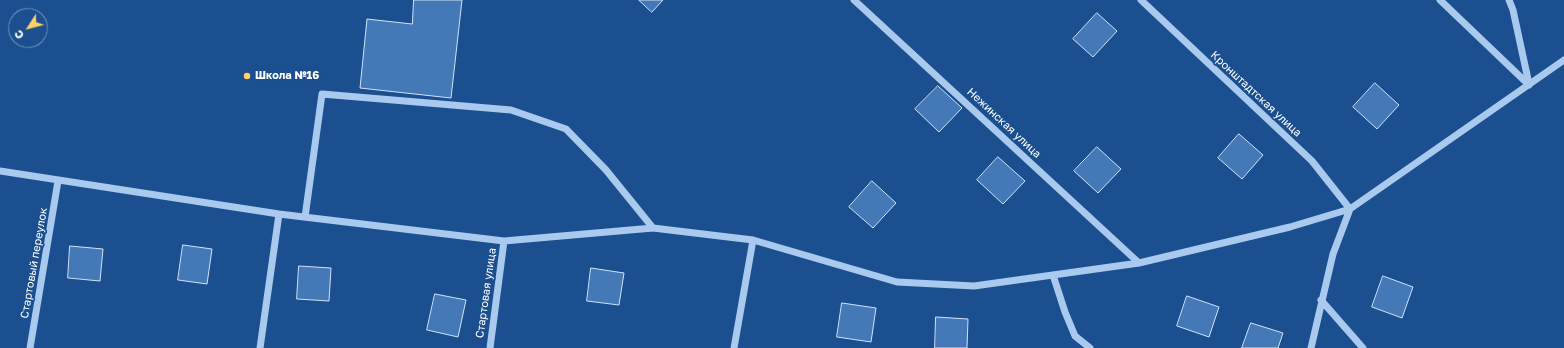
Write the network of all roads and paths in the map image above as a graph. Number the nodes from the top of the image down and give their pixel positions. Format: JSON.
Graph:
{"nodes":[{"id":1,"x":854,"y":0,"type":"edge"},
{"id":2,"x":1141,"y":0,"type":"edge"},
{"id":3,"x":1440,"y":0,"type":"edge"},
{"id":4,"x":1509,"y":0,"type":"edge"},
{"id":5,"x":1564,"y":60,"type":"edge"},
{"id":6,"x":1529,"y":85,"type":"junction"},
{"id":7,"x":0,"y":171,"type":"edge"},
{"id":8,"x":58,"y":181,"type":"junction"},
{"id":9,"x":1350,"y":208,"type":"junction"},
{"id":10,"x":279,"y":214,"type":"junction"},
{"id":11,"x":305,"y":217,"type":"junction"},
{"id":12,"x":653,"y":228,"type":"junction"},
{"id":13,"x":504,"y":240,"type":"junction"},
{"id":14,"x":752,"y":240,"type":"junction"},
{"id":15,"x":1139,"y":263,"type":"junction"},
{"id":16,"x":1054,"y":275,"type":"junction"},
{"id":17,"x":1321,"y":300,"type":"junction"},
{"id":18,"x":30,"y":348,"type":"edge"},
{"id":19,"x":260,"y":348,"type":"edge"},
{"id":20,"x":490,"y":348,"type":"edge"},
{"id":21,"x":734,"y":348,"type":"edge"},
{"id":22,"x":1090,"y":348,"type":"edge"},
{"id":23,"x":1311,"y":348,"type":"edge"},
{"id":24,"x":1363,"y":348,"type":"edge"}],
"edges":[{"from":1,"to":15,"type":"street","name":"Нежинская улица"},
{"from":2,"to":9,"type":"street","name":"Кронштадтская улица"},
{"from":3,"to":6,"type":"street"},
{"from":4,"to":6,"type":"street"},
{"from":5,"to":6,"type":"street"},
{"from":6,"to":9,"type":"street"},
{"from":7,"to":8,"type":"street"},
{"from":8,"to":10,"type":"street"},
{"from":8,"to":18,"type":"street","name":"Стартовый переулок"},
{"from":9,"to":15,"type":"street"},
{"from":9,"to":17,"type":"street"},
{"from":10,"to":11,"type":"street"},
{"from":10,"to":19,"type":"street"},
{"from":11,"to":12,"type":"street"},
{"from":11,"to":13,"type":"street"},
{"from":12,"to":13,"type":"street"},
{"from":12,"to":14,"type":"street"},
{"from":13,"to":20,"type":"street","name":"Стартовая улица"},
{"from":14,"to":16,"type":"street"},
{"from":14,"to":21,"type":"street"},
{"from":15,"to":16,"type":"street"},
{"from":16,"to":22,"type":"street"},
{"from":17,"to":23,"type":"street"},
{"from":17,"to":24,"type":"street"}]}
